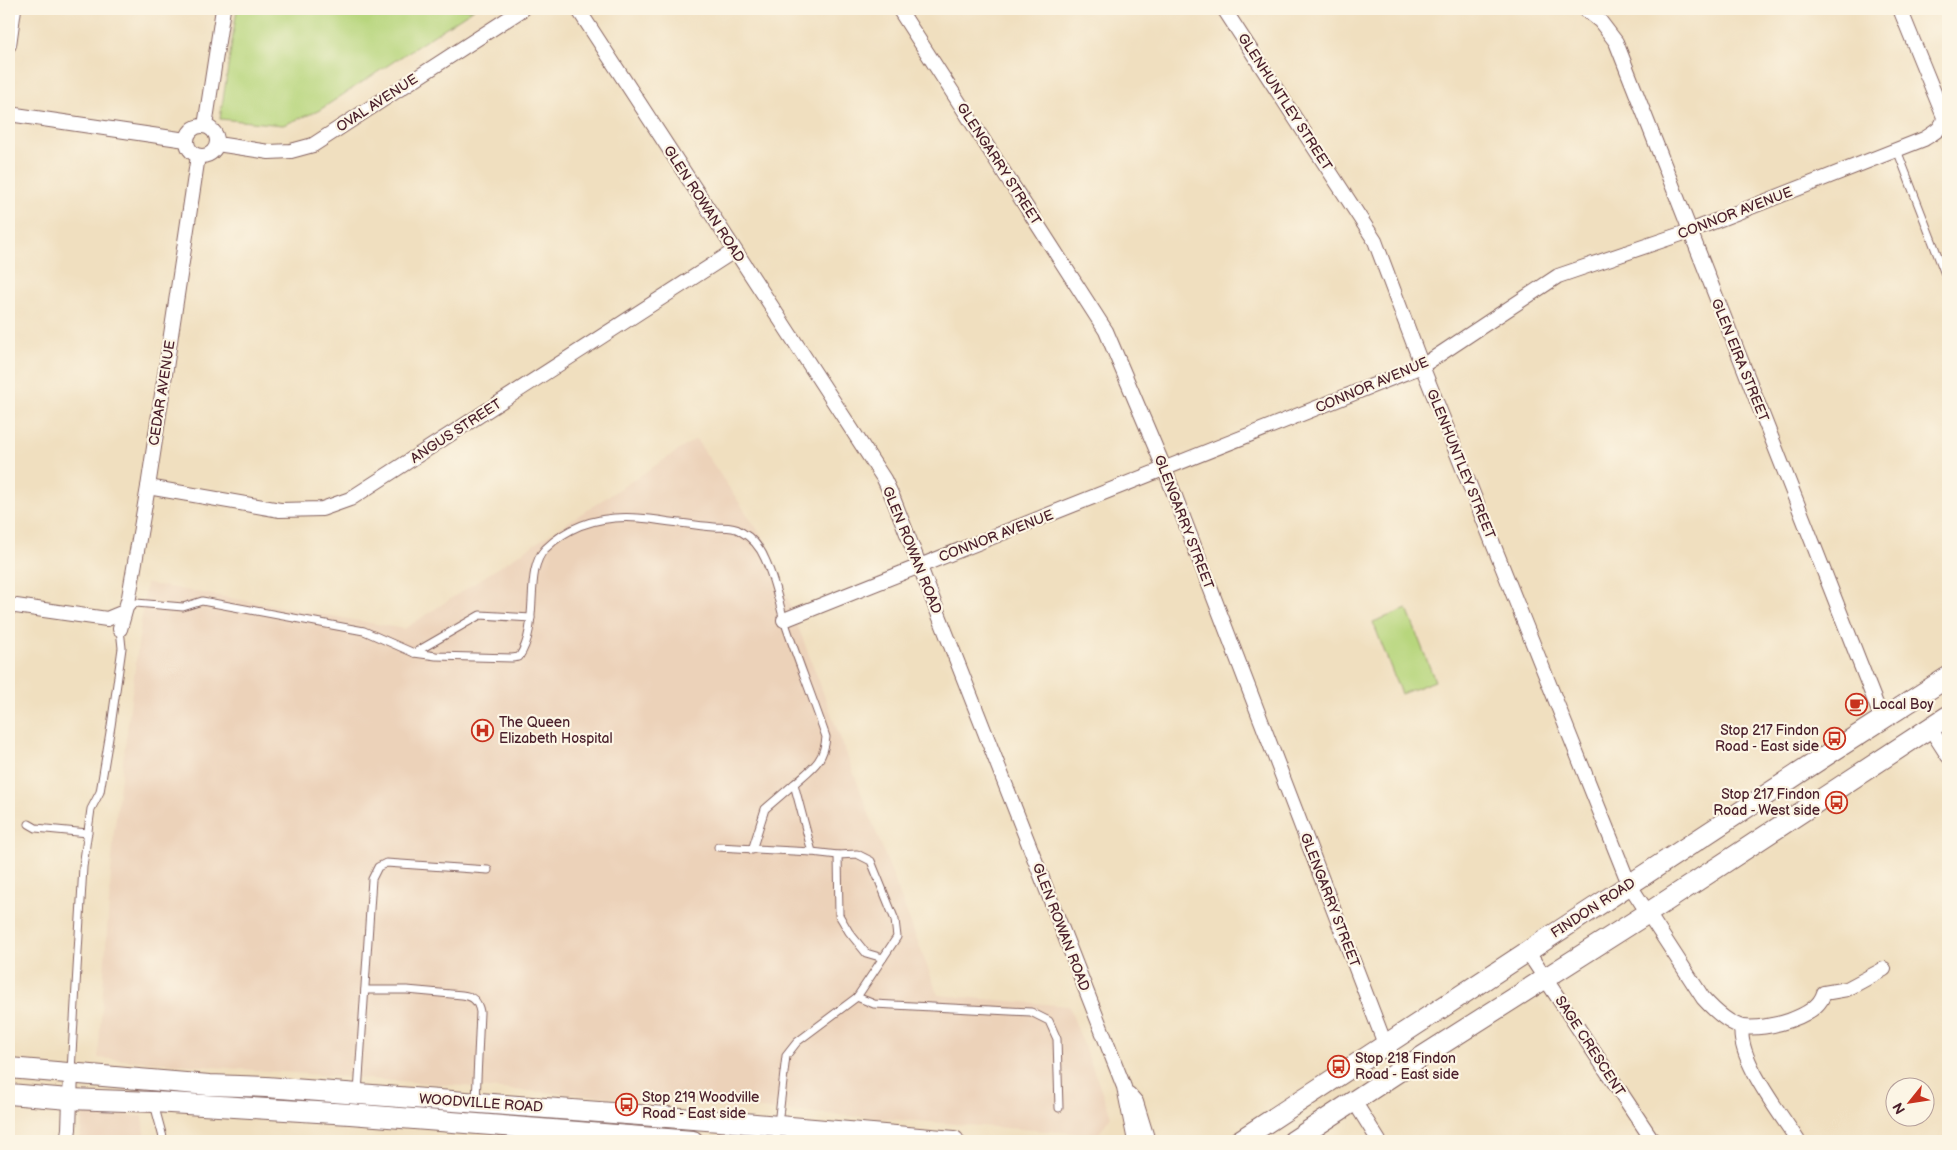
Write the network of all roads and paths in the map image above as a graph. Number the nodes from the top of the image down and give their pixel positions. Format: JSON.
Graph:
{"nodes":[{"id":1,"x":14,"y":9,"type":"edge"},
{"id":2,"x":223,"y":9,"type":"edge"},
{"id":3,"x":523,"y":9,"type":"edge"},
{"id":4,"x":578,"y":9,"type":"edge"},
{"id":5,"x":900,"y":9,"type":"edge"},
{"id":6,"x":1224,"y":9,"type":"edge"},
{"id":7,"x":1585,"y":9,"type":"edge"},
{"id":8,"x":1900,"y":9,"type":"edge"},
{"id":9,"x":9,"y":45,"type":"edge"},
{"id":10,"x":9,"y":114,"type":"edge"},
{"id":11,"x":206,"y":126,"type":"junction"},
{"id":12,"x":186,"y":140,"type":"junction"},
{"id":13,"x":217,"y":144,"type":"junction"},
{"id":14,"x":1897,"y":150,"type":"junction"},
{"id":15,"x":198,"y":156,"type":"junction"},
{"id":16,"x":1690,"y":232,"type":"junction"},
{"id":17,"x":734,"y":251,"type":"junction"},
{"id":18,"x":1948,"y":282,"type":"edge"},
{"id":19,"x":1422,"y":366,"type":"junction"},
{"id":20,"x":1165,"y":470,"type":"junction"},
{"id":21,"x":148,"y":487,"type":"junction"},
{"id":22,"x":919,"y":566,"type":"junction"},
{"id":23,"x":9,"y":605,"type":"edge"},
{"id":24,"x":124,"y":612,"type":"junction"},
{"id":25,"x":531,"y":618,"type":"junction"},
{"id":26,"x":784,"y":620,"type":"junction"},
{"id":27,"x":120,"y":629,"type":"joint"},
{"id":28,"x":414,"y":653,"type":"junction"},
{"id":29,"x":1948,"y":677,"type":"edge"},
{"id":30,"x":1948,"y":716,"type":"edge"},
{"id":31,"x":1884,"y":719,"type":"junction"},
{"id":32,"x":1930,"y":728,"type":"junction"},
{"id":33,"x":1948,"y":756,"type":"edge"},
{"id":34,"x":794,"y":784,"type":"junction"},
{"id":35,"x":29,"y":824,"type":"dead end"},
{"id":36,"x":88,"y":832,"type":"junction"},
{"id":37,"x":718,"y":847,"type":"dead end"},
{"id":38,"x":752,"y":850,"type":"junction"},
{"id":39,"x":812,"y":852,"type":"junction"},
{"id":40,"x":838,"y":855,"type":"junction"},
{"id":41,"x":488,"y":870,"type":"dead end"},
{"id":42,"x":1629,"y":884,"type":"junction"},
{"id":43,"x":1648,"y":913,"type":"junction"},
{"id":44,"x":1528,"y":951,"type":"junction"},
{"id":45,"x":883,"y":958,"type":"junction"},
{"id":46,"x":1884,"y":968,"type":"dead end"},
{"id":47,"x":1546,"y":979,"type":"junction"},
{"id":48,"x":365,"y":990,"type":"junction"},
{"id":49,"x":857,"y":997,"type":"junction"},
{"id":50,"x":1742,"y":1027,"type":"junction"},
{"id":51,"x":1385,"y":1044,"type":"junction"},
{"id":52,"x":9,"y":1068,"type":"edge"},
{"id":53,"x":1401,"y":1070,"type":"junction"},
{"id":54,"x":71,"y":1072,"type":"junction"},
{"id":55,"x":1124,"y":1087,"type":"junction"},
{"id":56,"x":9,"y":1094,"type":"edge"},
{"id":57,"x":69,"y":1099,"type":"junction"},
{"id":58,"x":1354,"y":1101,"type":"junction"},
{"id":59,"x":154,"y":1102,"type":"junction"},
{"id":60,"x":476,"y":1103,"type":"junction"},
{"id":61,"x":354,"y":1104,"type":"junction"},
{"id":62,"x":1059,"y":1108,"type":"dead end"},
{"id":63,"x":777,"y":1133,"type":"edge"},
{"id":64,"x":565,"y":1136,"type":"edge"},
{"id":65,"x":67,"y":1141,"type":"edge"},
{"id":66,"x":164,"y":1141,"type":"edge"},
{"id":67,"x":693,"y":1141,"type":"edge"},
{"id":68,"x":954,"y":1141,"type":"edge"},
{"id":69,"x":1135,"y":1141,"type":"edge"},
{"id":70,"x":1148,"y":1141,"type":"edge"},
{"id":71,"x":1239,"y":1141,"type":"edge"},
{"id":72,"x":1293,"y":1141,"type":"edge"},
{"id":73,"x":1379,"y":1141,"type":"edge"},
{"id":74,"x":1653,"y":1141,"type":"edge"},
{"id":75,"x":1798,"y":1141,"type":"edge"}],
"edges":[{"from":1,"to":9,"type":"street"},
{"from":2,"to":11,"type":"street"},
{"from":3,"to":13,"type":"street","name":"OVAL AVENUE"},
{"from":4,"to":17,"type":"street","name":"GLEN ROWAN ROAD"},
{"from":5,"to":20,"type":"street","name":"GLENGARRY STREET"},
{"from":6,"to":19,"type":"street","name":"GLENHUNTLEY STREET"},
{"from":7,"to":16,"type":"street","name":"GLEN EIRA STREET"},
{"from":8,"to":14,"type":"street","name":"CONNOR AVENUE"},
{"from":10,"to":12,"type":"street"},
{"from":11,"to":12,"type":"street"},
{"from":11,"to":13,"type":"street"},
{"from":12,"to":15,"type":"street"},
{"from":13,"to":15,"type":"street"},
{"from":14,"to":16,"type":"street","name":"CONNOR AVENUE"},
{"from":14,"to":18,"type":"lane"},
{"from":15,"to":21,"type":"street","name":"CEDAR AVENUE"},
{"from":16,"to":19,"type":"street","name":"CONNOR AVENUE"},
{"from":16,"to":31,"type":"street","name":"GLEN EIRA STREET"},
{"from":17,"to":21,"type":"street","name":"ANGUS STREET"},
{"from":17,"to":22,"type":"street","name":"GLEN ROWAN ROAD"},
{"from":19,"to":20,"type":"street","name":"CONNOR AVENUE"},
{"from":19,"to":42,"type":"street","name":"GLENHUNTLEY STREET"},
{"from":20,"to":22,"type":"street","name":"CONNOR AVENUE"},
{"from":20,"to":51,"type":"street","name":"GLENGARRY STREET"},
{"from":21,"to":24,"type":"street","name":"CEDAR AVENUE"},
{"from":22,"to":26,"type":"street","name":"CONNOR AVENUE"},
{"from":22,"to":55,"type":"street","name":"GLEN ROWAN ROAD"},
{"from":23,"to":24,"type":"street"},
{"from":24,"to":27,"type":"street","name":"CEDAR AVENUE"},
{"from":24,"to":28,"type":"lane"},
{"from":25,"to":26,"type":"lane"},
{"from":25,"to":28,"type":"lane"},
{"from":25,"to":28,"type":"lane"},
{"from":26,"to":34,"type":"lane"},
{"from":27,"to":36,"type":"lane"},
{"from":29,"to":31,"type":"main road","name":"FINDON ROAD"},
{"from":30,"to":32,"type":"main road"},
{"from":31,"to":32,"type":"main road"},
{"from":31,"to":42,"type":"main road","name":"FINDON ROAD"},
{"from":32,"to":33,"type":"street"},
{"from":32,"to":43,"type":"main road"},
{"from":34,"to":38,"type":"lane"},
{"from":34,"to":39,"type":"lane"},
{"from":35,"to":36,"type":"lane"},
{"from":36,"to":54,"type":"lane"},
{"from":37,"to":38,"type":"lane"},
{"from":38,"to":39,"type":"lane"},
{"from":39,"to":40,"type":"lane"},
{"from":40,"to":45,"type":"lane"},
{"from":40,"to":45,"type":"lane"},
{"from":41,"to":48,"type":"lane"},
{"from":42,"to":43,"type":"street","name":"GLENHUNTLEY STREET"},
{"from":42,"to":44,"type":"main road","name":"FINDON ROAD"},
{"from":43,"to":47,"type":"main road"},
{"from":43,"to":50,"type":"street","name":"GLENHUNTLEY STREET"},
{"from":44,"to":47,"type":"street","name":"SAGE CRESCENT"},
{"from":44,"to":51,"type":"main road","name":"FINDON ROAD"},
{"from":45,"to":49,"type":"lane"},
{"from":46,"to":50,"type":"street"},
{"from":47,"to":53,"type":"main road"},
{"from":47,"to":74,"type":"street","name":"SAGE CRESCENT"},
{"from":48,"to":60,"type":"lane"},
{"from":48,"to":61,"type":"lane"},
{"from":49,"to":62,"type":"lane"},
{"from":49,"to":63,"type":"lane"},
{"from":50,"to":75,"type":"street"},
{"from":51,"to":53,"type":"street","name":"GLENGARRY STREET"},
{"from":51,"to":71,"type":"main road","name":"FINDON ROAD"},
{"from":52,"to":54,"type":"main road","name":"WOODVILLE ROAD"},
{"from":53,"to":58,"type":"main road"},
{"from":54,"to":57,"type":"street"},
{"from":54,"to":61,"type":"main road","name":"WOODVILLE ROAD"},
{"from":55,"to":69,"type":"street","name":"GLEN ROWAN ROAD"},
{"from":55,"to":70,"type":"street","name":"GLEN ROWAN ROAD"},
{"from":56,"to":57,"type":"main road","name":"WOODVILLE ROAD"},
{"from":57,"to":59,"type":"main road","name":"WOODVILLE ROAD"},
{"from":57,"to":65,"type":"street"},
{"from":58,"to":72,"type":"main road"},
{"from":58,"to":73,"type":"street"},
{"from":59,"to":61,"type":"main road","name":"WOODVILLE ROAD"},
{"from":59,"to":66,"type":"lane"},
{"from":60,"to":61,"type":"main road","name":"WOODVILLE ROAD"},
{"from":60,"to":63,"type":"main road","name":"WOODVILLE ROAD"},
{"from":61,"to":64,"type":"main road","name":"WOODVILLE ROAD"},
{"from":63,"to":68,"type":"main road","name":"WOODVILLE ROAD"},
{"from":64,"to":67,"type":"main road","name":"WOODVILLE ROAD"}]}
